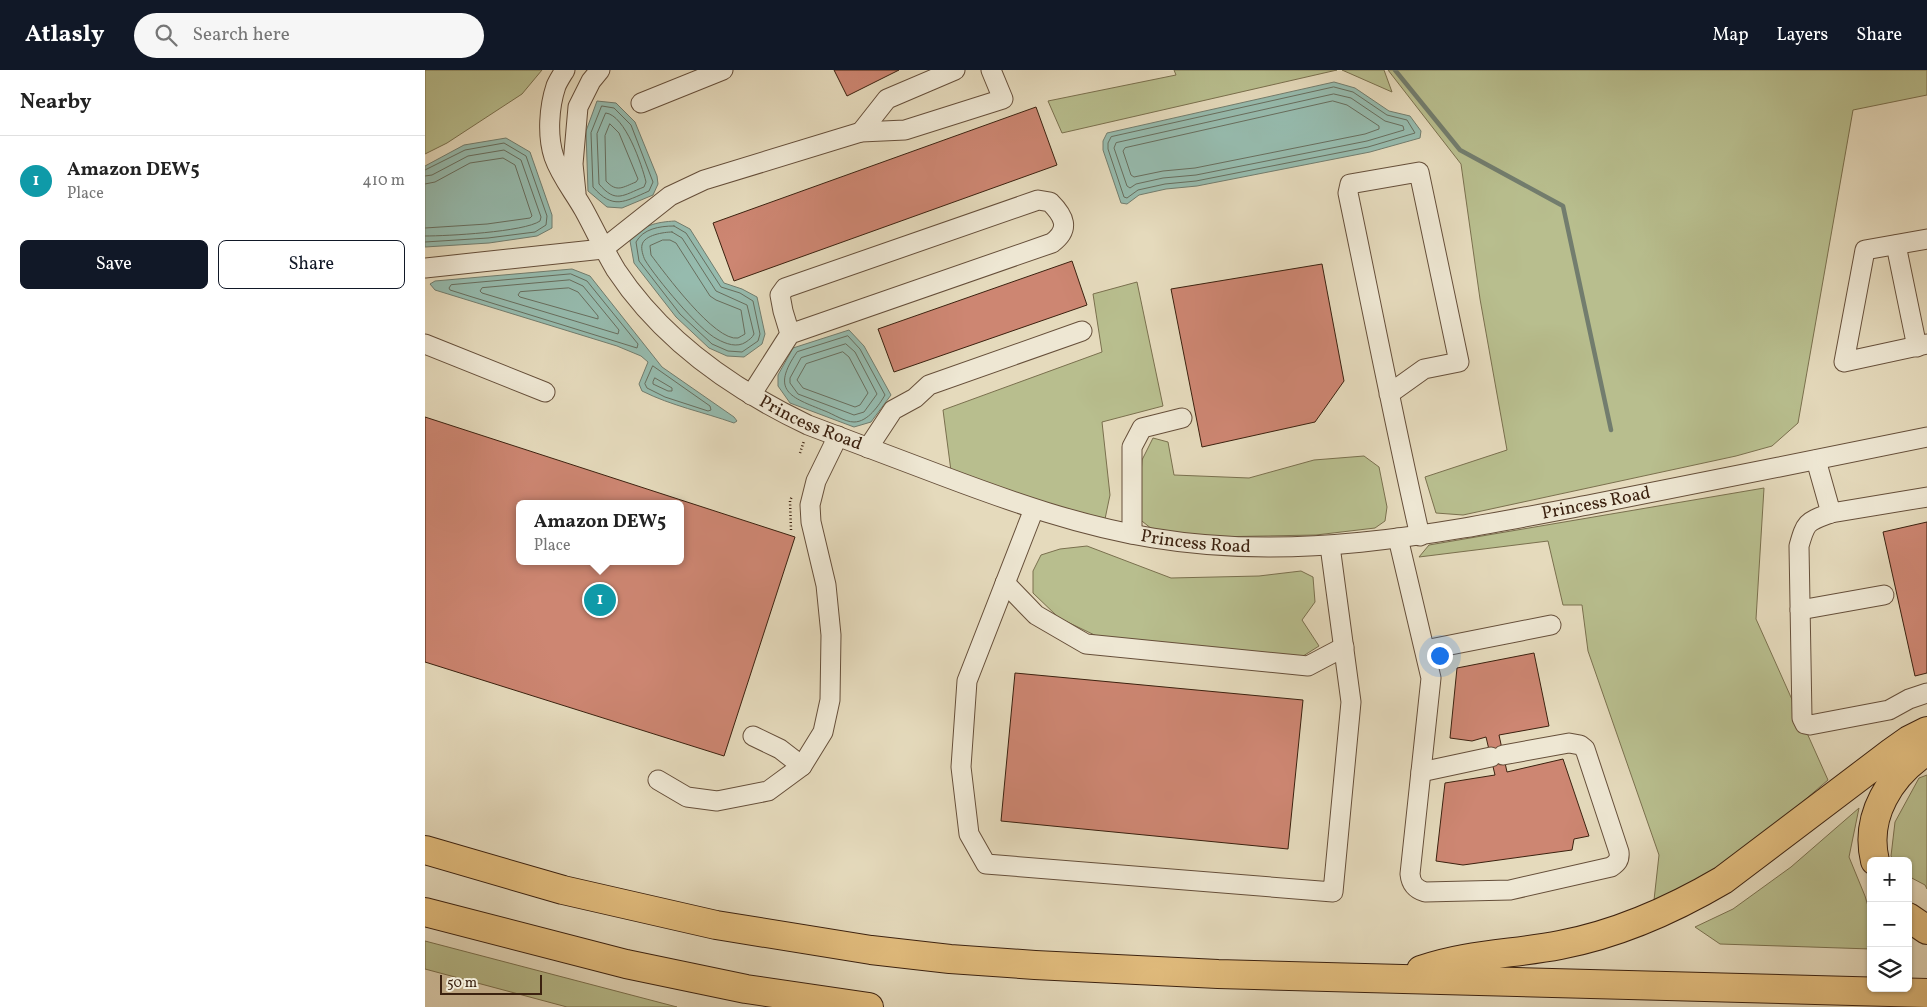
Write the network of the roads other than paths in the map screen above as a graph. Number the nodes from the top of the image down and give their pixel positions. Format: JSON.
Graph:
{"nodes":[{"id":1,"x":565,"y":70,"type":"edge"},
{"id":2,"x":600,"y":70,"type":"edge"},
{"id":3,"x":723,"y":70,"type":"edge"},
{"id":4,"x":955,"y":70,"type":"edge"},
{"id":5,"x":991,"y":70,"type":"edge"},
{"id":6,"x":641,"y":103,"type":"dead end"},
{"id":7,"x":861,"y":132,"type":"junction"},
{"id":8,"x":576,"y":195,"type":"junction"},
{"id":9,"x":1927,"y":239,"type":"edge"},
{"id":10,"x":1896,"y":245,"type":"junction"},
{"id":11,"x":603,"y":249,"type":"junction"},
{"id":12,"x":425,"y":268,"type":"edge"},
{"id":13,"x":1082,"y":331,"type":"dead end"},
{"id":14,"x":791,"y":334,"type":"junction"},
{"id":15,"x":425,"y":344,"type":"edge"},
{"id":16,"x":1922,"y":346,"type":"edge"},
{"id":17,"x":545,"y":392,"type":"dead end"},
{"id":18,"x":1389,"y":394,"type":"junction"},
{"id":19,"x":751,"y":395,"type":"junction"},
{"id":20,"x":1182,"y":418,"type":"dead end"},
{"id":21,"x":838,"y":436,"type":"junction"},
{"id":22,"x":1927,"y":436,"type":"edge"},
{"id":23,"x":868,"y":448,"type":"junction"},
{"id":24,"x":1816,"y":460,"type":"junction"},
{"id":25,"x":1927,"y":497,"type":"edge"},
{"id":26,"x":1034,"y":510,"type":"junction"},
{"id":27,"x":1831,"y":513,"type":"junction"},
{"id":28,"x":1132,"y":534,"type":"junction"},
{"id":29,"x":1420,"y":536,"type":"junction"},
{"id":30,"x":1399,"y":538,"type":"junction"},
{"id":31,"x":1330,"y":546,"type":"junction"},
{"id":32,"x":1005,"y":583,"type":"junction"},
{"id":33,"x":1885,"y":594,"type":"dead end"},
{"id":34,"x":1800,"y":610,"type":"junction"},
{"id":35,"x":1551,"y":626,"type":"dead end"},
{"id":36,"x":1344,"y":647,"type":"junction"},
{"id":37,"x":1425,"y":650,"type":"junction"},
{"id":38,"x":1927,"y":693,"type":"edge"},
{"id":39,"x":1927,"y":731,"type":"edge"},
{"id":40,"x":753,"y":736,"type":"dead end"},
{"id":41,"x":1927,"y":751,"type":"edge"},
{"id":42,"x":802,"y":766,"type":"junction"},
{"id":43,"x":1421,"y":772,"type":"junction"},
{"id":44,"x":658,"y":780,"type":"dead end"},
{"id":45,"x":425,"y":850,"type":"edge"},
{"id":46,"x":1875,"y":857,"type":"edge"},
{"id":47,"x":425,"y":912,"type":"edge"},
{"id":48,"x":1912,"y":920,"type":"edge"},
{"id":49,"x":1927,"y":930,"type":"edge"},
{"id":50,"x":1401,"y":978,"type":"junction"},
{"id":51,"x":1927,"y":993,"type":"edge"},
{"id":52,"x":869,"y":1007,"type":"edge"}],
"edges":[{"from":1,"to":8,"type":"street","name":"Princess Road"},
{"from":2,"to":8,"type":"street","name":"Princess Road"},
{"from":3,"to":6,"type":"street"},
{"from":4,"to":7,"type":"street"},
{"from":5,"to":7,"type":"street"},
{"from":7,"to":11,"type":"street"},
{"from":8,"to":11,"type":"street","name":"Princess Road"},
{"from":9,"to":10,"type":"street"},
{"from":10,"to":16,"type":"street"},
{"from":10,"to":16,"type":"street"},
{"from":11,"to":12,"type":"street"},
{"from":11,"to":19,"type":"street","name":"Princess Road"},
{"from":13,"to":23,"type":"street"},
{"from":14,"to":14,"type":"street"},
{"from":14,"to":19,"type":"street"},
{"from":15,"to":17,"type":"street"},
{"from":18,"to":18,"type":"street"},
{"from":18,"to":29,"type":"street"},
{"from":19,"to":21,"type":"street","name":"Princess Road"},
{"from":20,"to":28,"type":"street"},
{"from":21,"to":23,"type":"street","name":"Princess Road"},
{"from":21,"to":42,"type":"street"},
{"from":22,"to":24,"type":"street","name":"Princess Road"},
{"from":23,"to":26,"type":"street","name":"Princess Road"},
{"from":24,"to":27,"type":"street"},
{"from":24,"to":29,"type":"street","name":"Princess Road"},
{"from":25,"to":27,"type":"street"},
{"from":26,"to":28,"type":"street","name":"Princess Road"},
{"from":26,"to":32,"type":"street"},
{"from":27,"to":34,"type":"street"},
{"from":28,"to":31,"type":"street","name":"Princess Road"},
{"from":29,"to":30,"type":"street","name":"Princess Road"},
{"from":30,"to":31,"type":"street","name":"Princess Road"},
{"from":30,"to":37,"type":"street"},
{"from":31,"to":36,"type":"street"},
{"from":32,"to":36,"type":"street"},
{"from":32,"to":36,"type":"street"},
{"from":33,"to":34,"type":"street"},
{"from":34,"to":38,"type":"street"},
{"from":35,"to":37,"type":"street"},
{"from":37,"to":43,"type":"street"},
{"from":39,"to":50,"type":"highway"},
{"from":40,"to":42,"type":"street"},
{"from":41,"to":46,"type":"highway"},
{"from":42,"to":44,"type":"street"},
{"from":43,"to":43,"type":"street"},
{"from":45,"to":50,"type":"highway"},
{"from":47,"to":52,"type":"highway"},
{"from":48,"to":49,"type":"highway"},
{"from":50,"to":51,"type":"highway"}]}
